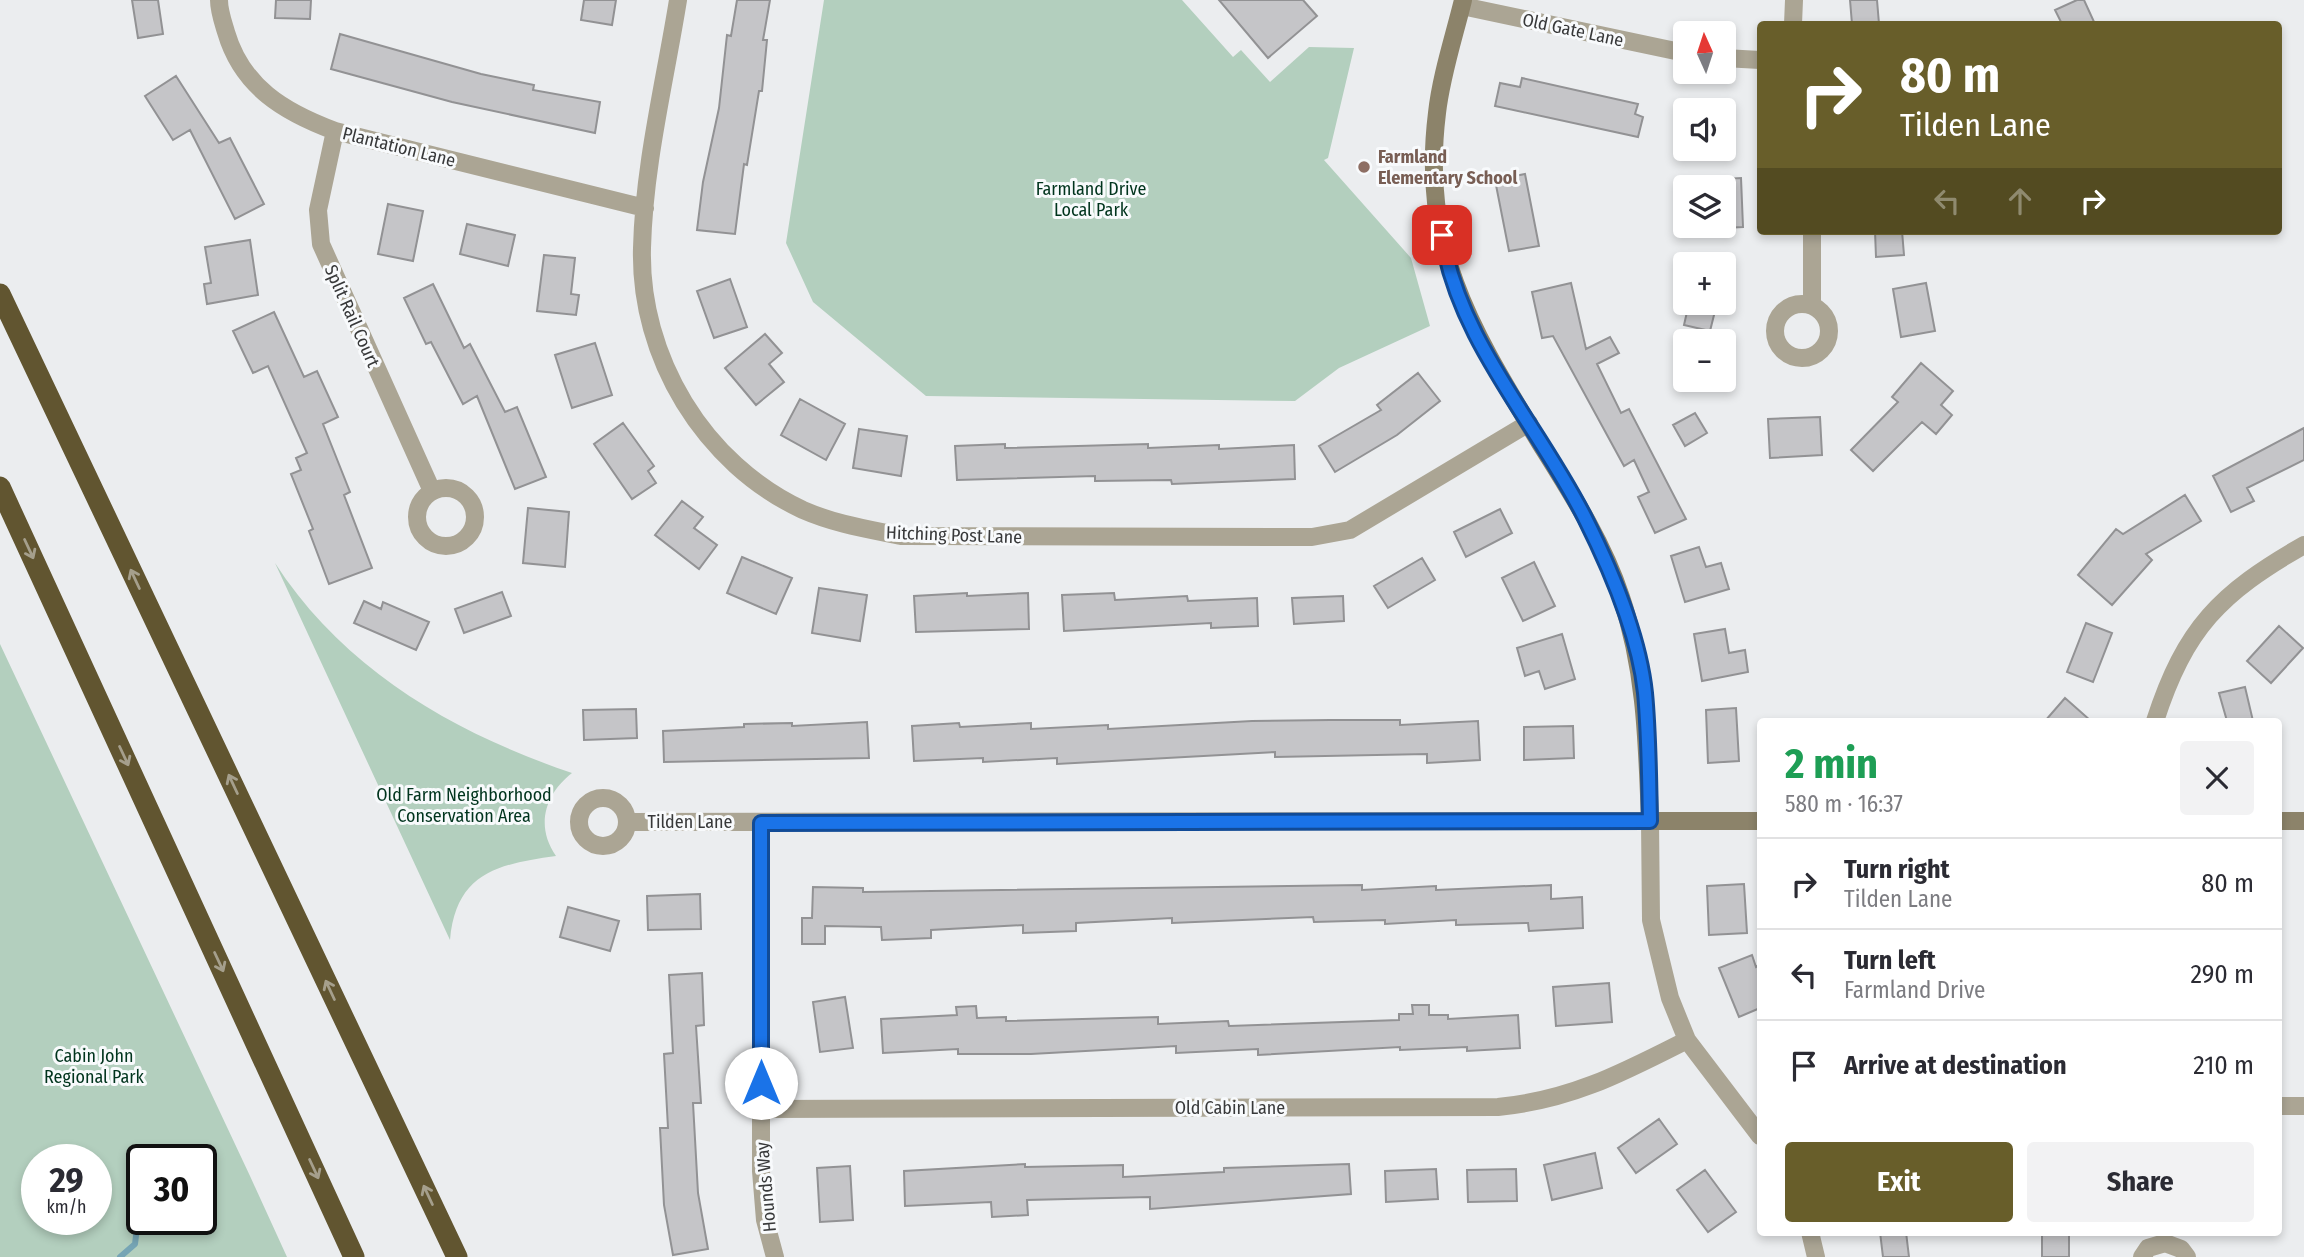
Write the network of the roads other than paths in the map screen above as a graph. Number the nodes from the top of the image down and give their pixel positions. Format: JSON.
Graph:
{"nodes":[{"id":1,"x":219,"y":0,"type":"edge"},
{"id":2,"x":678,"y":0,"type":"edge"},
{"id":3,"x":1794,"y":0,"type":"edge"},
{"id":4,"x":1462,"y":3,"type":"edge"},
{"id":5,"x":1793,"y":21,"type":"edge"},
{"id":6,"x":1673,"y":50,"type":"edge"},
{"id":7,"x":1736,"y":59,"type":"edge"},
{"id":8,"x":1757,"y":60,"type":"edge"},
{"id":9,"x":335,"y":131,"type":"junction"},
{"id":10,"x":645,"y":208,"type":"junction"},
{"id":11,"x":1812,"y":235,"type":"edge"},
{"id":12,"x":0,"y":294,"type":"edge"},
{"id":13,"x":1812,"y":305,"type":"dead end"},
{"id":14,"x":1529,"y":423,"type":"junction"},
{"id":15,"x":0,"y":487,"type":"edge"},
{"id":16,"x":432,"y":491,"type":"dead end"},
{"id":17,"x":2304,"y":545,"type":"edge"},
{"id":18,"x":2156,"y":718,"type":"edge"},
{"id":19,"x":1650,"y":821,"type":"junction"},
{"id":20,"x":1757,"y":821,"type":"edge"},
{"id":21,"x":2282,"y":821,"type":"edge"},
{"id":22,"x":2304,"y":821,"type":"edge"},
{"id":23,"x":627,"y":822,"type":"dead end"},
{"id":24,"x":761,"y":823,"type":"junction"},
{"id":25,"x":1687,"y":1040,"type":"junction"},
{"id":26,"x":2282,"y":1106,"type":"edge"},
{"id":27,"x":2304,"y":1106,"type":"edge"},
{"id":28,"x":761,"y":1109,"type":"junction"},
{"id":29,"x":1757,"y":1132,"type":"edge"},
{"id":30,"x":1811,"y":1236,"type":"edge"},
{"id":31,"x":2153,"y":1238,"type":"edge"},
{"id":32,"x":354,"y":1257,"type":"edge"},
{"id":33,"x":457,"y":1257,"type":"edge"},
{"id":34,"x":775,"y":1257,"type":"edge"},
{"id":35,"x":1816,"y":1257,"type":"edge"},
{"id":36,"x":2142,"y":1257,"type":"edge"},
{"id":37,"x":2187,"y":1257,"type":"edge"}],
"edges":[{"from":1,"to":9,"type":"street","name":"Plantation Lane"},
{"from":2,"to":10,"type":"street","name":"Hitching Post Lane"},
{"from":3,"to":5,"type":"street"},
{"from":4,"to":6,"type":"street","name":"Old Gate Lane"},
{"from":4,"to":14,"type":"street"},
{"from":7,"to":8,"type":"street"},
{"from":9,"to":10,"type":"street","name":"Plantation Lane"},
{"from":9,"to":16,"type":"street","name":"Split Rail Court"},
{"from":10,"to":14,"type":"street","name":"Hitching Post Lane"},
{"from":11,"to":13,"type":"street"},
{"from":33,"to":12,"type":"highway","one_way":true},
{"from":14,"to":19,"type":"street"},
{"from":15,"to":32,"type":"highway","one_way":true},
{"from":17,"to":18,"type":"street"},
{"from":19,"to":20,"type":"street","name":"Tilden Lane"},
{"from":19,"to":24,"type":"street","name":"Tilden Lane"},
{"from":19,"to":25,"type":"street"},
{"from":21,"to":22,"type":"street"},
{"from":23,"to":24,"type":"street","name":"Tilden Lane"},
{"from":24,"to":28,"type":"street","name":"Hounds Way"},
{"from":25,"to":28,"type":"street","name":"Old Cabin Lane"},
{"from":25,"to":29,"type":"street"},
{"from":26,"to":27,"type":"street"},
{"from":28,"to":34,"type":"street","name":"Hounds Way"},
{"from":30,"to":35,"type":"street"},
{"from":31,"to":36,"type":"street"},
{"from":31,"to":37,"type":"street"}]}
